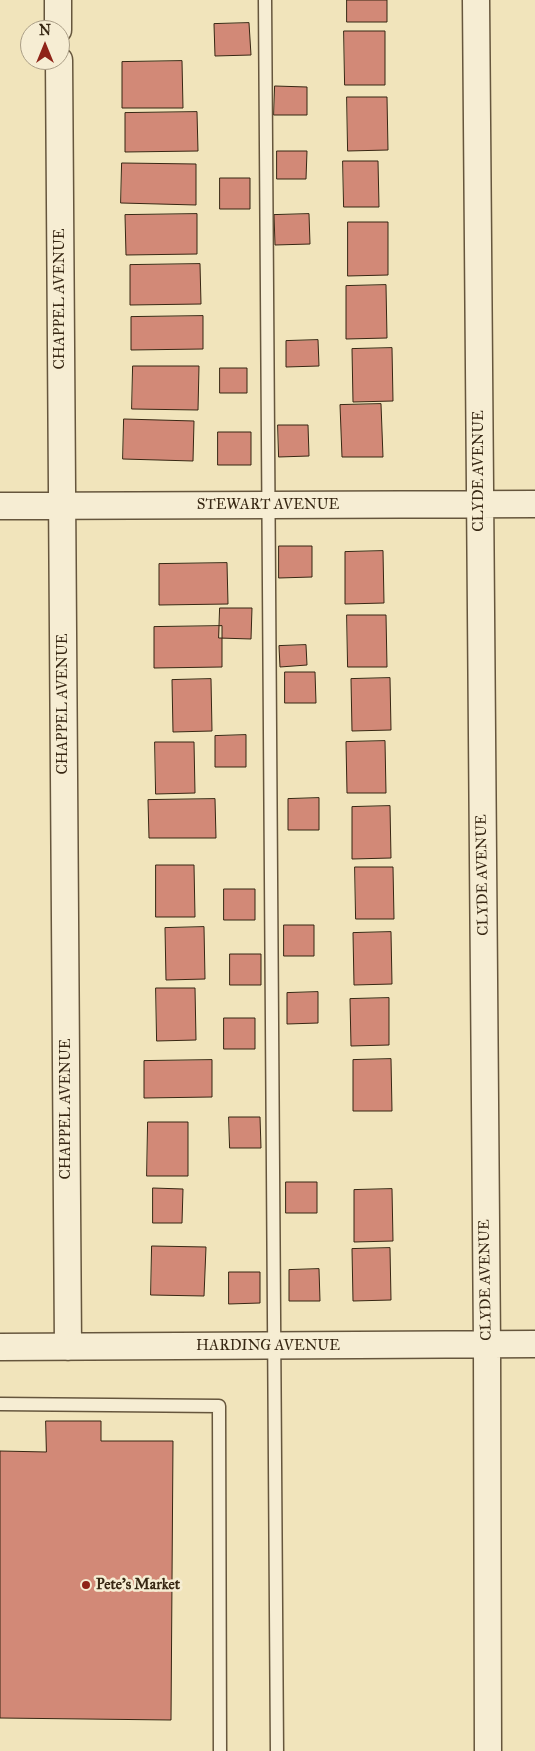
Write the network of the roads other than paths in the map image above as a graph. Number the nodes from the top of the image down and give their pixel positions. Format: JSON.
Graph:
{"nodes":[{"id":1,"x":58,"y":0,"type":"edge"},
{"id":2,"x":265,"y":0,"type":"edge"},
{"id":3,"x":476,"y":0,"type":"edge"},
{"id":4,"x":58,"y":20,"type":"edge"},
{"id":5,"x":58,"y":70,"type":"edge"},
{"id":6,"x":479,"y":504,"type":"junction"},
{"id":7,"x":535,"y":504,"type":"edge"},
{"id":8,"x":269,"y":505,"type":"junction"},
{"id":9,"x":0,"y":506,"type":"edge"},
{"id":10,"x":61,"y":506,"type":"junction"},
{"id":11,"x":535,"y":1344,"type":"edge"},
{"id":12,"x":487,"y":1345,"type":"junction"},
{"id":13,"x":275,"y":1346,"type":"junction"},
{"id":14,"x":68,"y":1347,"type":"junction"},
{"id":15,"x":0,"y":1348,"type":"edge"},
{"id":16,"x":0,"y":1404,"type":"edge"},
{"id":17,"x":220,"y":1751,"type":"edge"},
{"id":18,"x":277,"y":1751,"type":"edge"},
{"id":19,"x":488,"y":1751,"type":"edge"}],
"edges":[{"from":1,"to":4,"type":"street"},
{"from":2,"to":8,"type":"lane"},
{"from":3,"to":6,"type":"street","name":"CLYDE AVENUE"},
{"from":5,"to":10,"type":"street","name":"CHAPPEL AVENUE"},
{"from":6,"to":7,"type":"street","name":"STEWART AVENUE"},
{"from":6,"to":8,"type":"street","name":"STEWART AVENUE"},
{"from":6,"to":12,"type":"street","name":"CLYDE AVENUE"},
{"from":8,"to":10,"type":"street","name":"STEWART AVENUE"},
{"from":8,"to":13,"type":"lane"},
{"from":9,"to":10,"type":"street","name":"STEWART AVENUE"},
{"from":10,"to":14,"type":"street","name":"CHAPPEL AVENUE"},
{"from":11,"to":12,"type":"street","name":"HARDING AVENUE"},
{"from":12,"to":13,"type":"street","name":"HARDING AVENUE"},
{"from":12,"to":19,"type":"street","name":"CLYDE AVENUE"},
{"from":13,"to":14,"type":"street","name":"HARDING AVENUE"},
{"from":13,"to":18,"type":"lane"},
{"from":14,"to":15,"type":"street","name":"HARDING AVENUE"},
{"from":16,"to":17,"type":"lane"}]}
